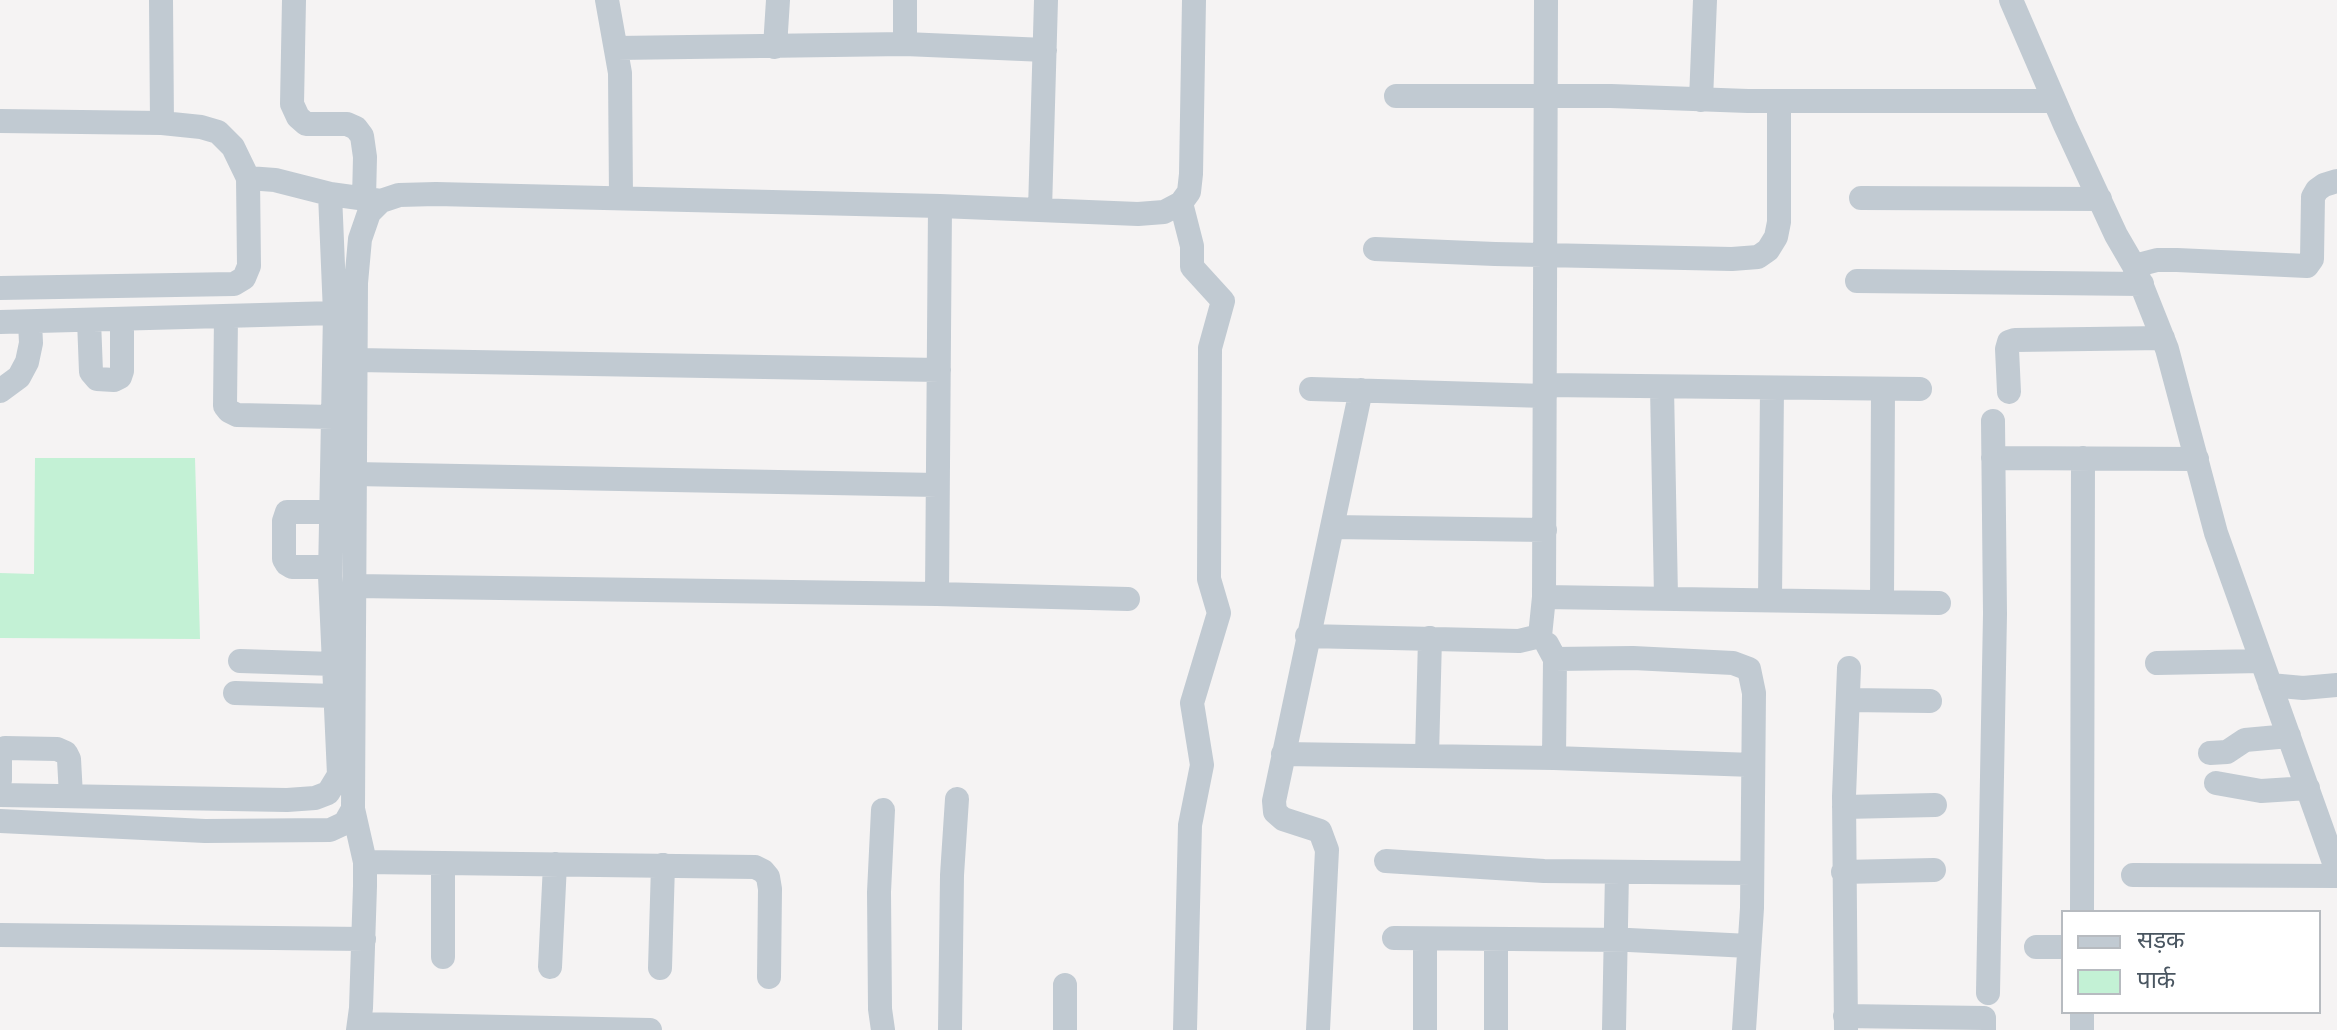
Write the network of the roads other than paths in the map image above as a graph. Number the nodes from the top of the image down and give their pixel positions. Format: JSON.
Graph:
{"nodes":[{"id":1,"x":161,"y":0,"type":"edge"},
{"id":2,"x":294,"y":0,"type":"edge"},
{"id":3,"x":607,"y":0,"type":"edge"},
{"id":4,"x":778,"y":0,"type":"edge"},
{"id":5,"x":905,"y":0,"type":"edge"},
{"id":6,"x":1046,"y":0,"type":"edge"},
{"id":7,"x":1194,"y":0,"type":"edge"},
{"id":8,"x":1546,"y":0,"type":"edge"},
{"id":9,"x":1705,"y":0,"type":"edge"},
{"id":10,"x":2011,"y":0,"type":"edge"},
{"id":11,"x":905,"y":44,"type":"junction"},
{"id":12,"x":775,"y":47,"type":"junction"},
{"id":13,"x":617,"y":48,"type":"junction"},
{"id":14,"x":1045,"y":50,"type":"junction"},
{"id":15,"x":1396,"y":96,"type":"dead end"},
{"id":16,"x":1546,"y":96,"type":"junction"},
{"id":17,"x":1701,"y":100,"type":"junction"},
{"id":18,"x":1779,"y":101,"type":"junction"},
{"id":19,"x":2054,"y":101,"type":"junction"},
{"id":20,"x":0,"y":121,"type":"edge"},
{"id":21,"x":162,"y":123,"type":"junction"},
{"id":22,"x":248,"y":178,"type":"junction"},
{"id":23,"x":2337,"y":181,"type":"edge"},
{"id":24,"x":330,"y":194,"type":"junction"},
{"id":25,"x":621,"y":198,"type":"junction"},
{"id":26,"x":1861,"y":198,"type":"dead end"},
{"id":27,"x":2100,"y":199,"type":"junction"},
{"id":28,"x":372,"y":200,"type":"junction"},
{"id":29,"x":1181,"y":203,"type":"junction"},
{"id":30,"x":940,"y":206,"type":"junction"},
{"id":31,"x":1040,"y":210,"type":"junction"},
{"id":32,"x":1375,"y":249,"type":"dead end"},
{"id":33,"x":1545,"y":254,"type":"junction"},
{"id":34,"x":2138,"y":275,"type":"junction"},
{"id":35,"x":1857,"y":281,"type":"dead end"},
{"id":36,"x":0,"y":288,"type":"edge"},
{"id":37,"x":335,"y":313,"type":"junction"},
{"id":38,"x":226,"y":316,"type":"junction"},
{"id":39,"x":122,"y":319,"type":"junction"},
{"id":40,"x":89,"y":320,"type":"junction"},
{"id":41,"x":0,"y":322,"type":"edge"},
{"id":42,"x":30,"y":322,"type":"junction"},
{"id":43,"x":2163,"y":338,"type":"junction"},
{"id":44,"x":357,"y":360,"type":"junction"},
{"id":45,"x":939,"y":370,"type":"junction"},
{"id":46,"x":1662,"y":387,"type":"junction"},
{"id":47,"x":1772,"y":388,"type":"junction"},
{"id":48,"x":1311,"y":389,"type":"dead end"},
{"id":49,"x":1883,"y":389,"type":"junction"},
{"id":50,"x":1920,"y":389,"type":"dead end"},
{"id":51,"x":1361,"y":390,"type":"junction"},
{"id":52,"x":1545,"y":390,"type":"junction"},
{"id":53,"x":0,"y":391,"type":"edge"},
{"id":54,"x":2009,"y":392,"type":"dead end"},
{"id":55,"x":333,"y":417,"type":"junction"},
{"id":56,"x":1993,"y":421,"type":"dead end"},
{"id":57,"x":1993,"y":458,"type":"junction"},
{"id":58,"x":2083,"y":458,"type":"junction"},
{"id":59,"x":2197,"y":459,"type":"junction"},
{"id":60,"x":354,"y":474,"type":"junction"},
{"id":61,"x":937,"y":485,"type":"junction"},
{"id":62,"x":331,"y":512,"type":"junction"},
{"id":63,"x":1332,"y":527,"type":"junction"},
{"id":64,"x":1545,"y":530,"type":"junction"},
{"id":65,"x":330,"y":567,"type":"junction"},
{"id":66,"x":355,"y":586,"type":"junction"},
{"id":67,"x":937,"y":594,"type":"junction"},
{"id":68,"x":1544,"y":597,"type":"junction"},
{"id":69,"x":1666,"y":597,"type":"junction"},
{"id":70,"x":1128,"y":599,"type":"dead end"},
{"id":71,"x":1770,"y":600,"type":"junction"},
{"id":72,"x":1882,"y":600,"type":"junction"},
{"id":73,"x":1939,"y":603,"type":"dead end"},
{"id":74,"x":1307,"y":636,"type":"junction"},
{"id":75,"x":1540,"y":636,"type":"junction"},
{"id":76,"x":1430,"y":638,"type":"junction"},
{"id":77,"x":1555,"y":659,"type":"junction"},
{"id":78,"x":240,"y":661,"type":"dead end"},
{"id":79,"x":2261,"y":661,"type":"junction"},
{"id":80,"x":2157,"y":663,"type":"dead end"},
{"id":81,"x":334,"y":664,"type":"junction"},
{"id":82,"x":1849,"y":668,"type":"dead end"},
{"id":83,"x":2270,"y":685,"type":"junction"},
{"id":84,"x":2337,"y":685,"type":"edge"},
{"id":85,"x":235,"y":693,"type":"dead end"},
{"id":86,"x":335,"y":696,"type":"junction"},
{"id":87,"x":1848,"y":700,"type":"junction"},
{"id":88,"x":1930,"y":701,"type":"dead end"},
{"id":89,"x":2289,"y":736,"type":"junction"},
{"id":90,"x":2210,"y":753,"type":"dead end"},
{"id":91,"x":1283,"y":754,"type":"junction"},
{"id":92,"x":1427,"y":756,"type":"junction"},
{"id":93,"x":1554,"y":758,"type":"junction"},
{"id":94,"x":1753,"y":765,"type":"junction"},
{"id":95,"x":0,"y":780,"type":"edge"},
{"id":96,"x":2216,"y":783,"type":"dead end"},
{"id":97,"x":2308,"y":788,"type":"junction"},
{"id":98,"x":0,"y":795,"type":"edge"},
{"id":99,"x":71,"y":796,"type":"junction"},
{"id":100,"x":957,"y":799,"type":"dead end"},
{"id":101,"x":1935,"y":805,"type":"dead end"},
{"id":102,"x":1844,"y":807,"type":"junction"},
{"id":103,"x":353,"y":809,"type":"junction"},
{"id":104,"x":883,"y":810,"type":"dead end"},
{"id":105,"x":0,"y":821,"type":"edge"},
{"id":106,"x":1386,"y":861,"type":"dead end"},
{"id":107,"x":365,"y":862,"type":"junction"},
{"id":108,"x":443,"y":863,"type":"junction"},
{"id":109,"x":555,"y":864,"type":"junction"},
{"id":110,"x":663,"y":865,"type":"junction"},
{"id":111,"x":1934,"y":870,"type":"dead end"},
{"id":112,"x":1617,"y":872,"type":"junction"},
{"id":113,"x":1843,"y":872,"type":"junction"},
{"id":114,"x":1752,"y":873,"type":"junction"},
{"id":115,"x":2337,"y":874,"type":"edge"},
{"id":116,"x":2133,"y":875,"type":"dead end"},
{"id":117,"x":2082,"y":910,"type":"edge"},
{"id":118,"x":0,"y":935,"type":"edge"},
{"id":119,"x":1394,"y":938,"type":"dead end"},
{"id":120,"x":364,"y":939,"type":"junction"},
{"id":121,"x":1425,"y":939,"type":"junction"},
{"id":122,"x":1496,"y":939,"type":"junction"},
{"id":123,"x":1616,"y":940,"type":"junction"},
{"id":124,"x":1749,"y":946,"type":"junction"},
{"id":125,"x":2036,"y":947,"type":"dead end"},
{"id":126,"x":2061,"y":947,"type":"edge"},
{"id":127,"x":443,"y":957,"type":"dead end"},
{"id":128,"x":550,"y":967,"type":"dead end"},
{"id":129,"x":660,"y":968,"type":"dead end"},
{"id":130,"x":769,"y":977,"type":"dead end"},
{"id":131,"x":1065,"y":985,"type":"dead end"},
{"id":132,"x":1988,"y":993,"type":"dead end"},
{"id":133,"x":1845,"y":1023,"type":"edge"},
{"id":134,"x":359,"y":1027,"type":"edge"},
{"id":135,"x":650,"y":1030,"type":"edge"},
{"id":136,"x":883,"y":1030,"type":"edge"},
{"id":137,"x":950,"y":1030,"type":"edge"},
{"id":138,"x":1065,"y":1030,"type":"edge"},
{"id":139,"x":1185,"y":1030,"type":"edge"},
{"id":140,"x":1318,"y":1030,"type":"edge"},
{"id":141,"x":1425,"y":1030,"type":"edge"},
{"id":142,"x":1496,"y":1030,"type":"edge"},
{"id":143,"x":1614,"y":1030,"type":"edge"},
{"id":144,"x":1744,"y":1030,"type":"edge"},
{"id":145,"x":1984,"y":1030,"type":"edge"}],
"edges":[{"from":1,"to":21,"type":"street"},
{"from":2,"to":28,"type":"street"},
{"from":3,"to":13,"type":"street"},
{"from":4,"to":12,"type":"street"},
{"from":5,"to":11,"type":"street"},
{"from":6,"to":14,"type":"street"},
{"from":7,"to":29,"type":"street"},
{"from":8,"to":16,"type":"street"},
{"from":9,"to":17,"type":"street"},
{"from":10,"to":19,"type":"street"},
{"from":11,"to":12,"type":"street"},
{"from":11,"to":14,"type":"street"},
{"from":12,"to":13,"type":"street"},
{"from":13,"to":25,"type":"street"},
{"from":14,"to":31,"type":"street"},
{"from":15,"to":16,"type":"street"},
{"from":16,"to":17,"type":"street"},
{"from":16,"to":33,"type":"street"},
{"from":17,"to":18,"type":"street"},
{"from":18,"to":19,"type":"street"},
{"from":18,"to":33,"type":"street"},
{"from":19,"to":27,"type":"street"},
{"from":20,"to":21,"type":"street"},
{"from":21,"to":22,"type":"street"},
{"from":22,"to":24,"type":"street"},
{"from":22,"to":36,"type":"street"},
{"from":23,"to":34,"type":"street"},
{"from":24,"to":28,"type":"street"},
{"from":24,"to":37,"type":"street"},
{"from":25,"to":28,"type":"street"},
{"from":25,"to":30,"type":"street"},
{"from":26,"to":27,"type":"street"},
{"from":27,"to":34,"type":"street"},
{"from":28,"to":44,"type":"street"},
{"from":29,"to":31,"type":"street"},
{"from":29,"to":139,"type":"street"},
{"from":30,"to":31,"type":"street"},
{"from":30,"to":45,"type":"street"},
{"from":32,"to":33,"type":"street"},
{"from":33,"to":52,"type":"street"},
{"from":34,"to":35,"type":"street"},
{"from":34,"to":43,"type":"street"},
{"from":37,"to":38,"type":"street"},
{"from":37,"to":55,"type":"street"},
{"from":38,"to":39,"type":"street"},
{"from":38,"to":55,"type":"street"},
{"from":39,"to":40,"type":"street"},
{"from":39,"to":40,"type":"street"},
{"from":40,"to":42,"type":"street"},
{"from":41,"to":42,"type":"street"},
{"from":42,"to":53,"type":"street"},
{"from":43,"to":54,"type":"street"},
{"from":43,"to":59,"type":"street"},
{"from":44,"to":45,"type":"street"},
{"from":44,"to":60,"type":"street"},
{"from":45,"to":61,"type":"street"},
{"from":46,"to":47,"type":"street"},
{"from":46,"to":52,"type":"street"},
{"from":46,"to":69,"type":"street"},
{"from":47,"to":49,"type":"street"},
{"from":47,"to":71,"type":"street"},
{"from":48,"to":51,"type":"street"},
{"from":49,"to":50,"type":"street"},
{"from":49,"to":72,"type":"street"},
{"from":51,"to":52,"type":"street"},
{"from":51,"to":63,"type":"street"},
{"from":52,"to":64,"type":"street"},
{"from":55,"to":62,"type":"street"},
{"from":56,"to":57,"type":"street"},
{"from":57,"to":58,"type":"street"},
{"from":57,"to":132,"type":"street"},
{"from":58,"to":59,"type":"street"},
{"from":58,"to":117,"type":"street"},
{"from":59,"to":79,"type":"street"},
{"from":60,"to":61,"type":"street"},
{"from":60,"to":66,"type":"street"},
{"from":61,"to":67,"type":"street"},
{"from":62,"to":65,"type":"street"},
{"from":62,"to":65,"type":"street"},
{"from":63,"to":64,"type":"street"},
{"from":63,"to":74,"type":"street"},
{"from":64,"to":68,"type":"street"},
{"from":65,"to":81,"type":"street"},
{"from":66,"to":67,"type":"street"},
{"from":66,"to":103,"type":"street"},
{"from":67,"to":70,"type":"street"},
{"from":68,"to":69,"type":"street"},
{"from":68,"to":75,"type":"street"},
{"from":69,"to":71,"type":"street"},
{"from":71,"to":72,"type":"street"},
{"from":72,"to":73,"type":"street"},
{"from":74,"to":76,"type":"street"},
{"from":74,"to":91,"type":"street"},
{"from":75,"to":76,"type":"street"},
{"from":75,"to":77,"type":"street"},
{"from":76,"to":92,"type":"street"},
{"from":77,"to":93,"type":"street"},
{"from":77,"to":94,"type":"street"},
{"from":78,"to":81,"type":"street"},
{"from":79,"to":80,"type":"street"},
{"from":79,"to":83,"type":"street"},
{"from":81,"to":86,"type":"street"},
{"from":82,"to":87,"type":"street"},
{"from":83,"to":84,"type":"street"},
{"from":83,"to":89,"type":"street"},
{"from":85,"to":86,"type":"street"},
{"from":86,"to":99,"type":"street"},
{"from":87,"to":88,"type":"street"},
{"from":87,"to":102,"type":"street"},
{"from":89,"to":90,"type":"street"},
{"from":89,"to":97,"type":"street"},
{"from":91,"to":92,"type":"street"},
{"from":91,"to":140,"type":"street"},
{"from":92,"to":93,"type":"street"},
{"from":93,"to":94,"type":"street"},
{"from":94,"to":114,"type":"street"},
{"from":95,"to":99,"type":"street"},
{"from":96,"to":97,"type":"street"},
{"from":97,"to":115,"type":"street"},
{"from":98,"to":99,"type":"street"},
{"from":100,"to":137,"type":"street"},
{"from":101,"to":102,"type":"street"},
{"from":102,"to":113,"type":"street"},
{"from":103,"to":105,"type":"street"},
{"from":103,"to":107,"type":"street"},
{"from":104,"to":136,"type":"street"},
{"from":106,"to":112,"type":"street"},
{"from":107,"to":108,"type":"street"},
{"from":107,"to":120,"type":"street"},
{"from":108,"to":109,"type":"street"},
{"from":108,"to":127,"type":"street"},
{"from":109,"to":110,"type":"street"},
{"from":109,"to":128,"type":"street"},
{"from":110,"to":129,"type":"street"},
{"from":110,"to":130,"type":"street"},
{"from":111,"to":113,"type":"street"},
{"from":112,"to":114,"type":"street"},
{"from":112,"to":123,"type":"street"},
{"from":113,"to":133,"type":"street"},
{"from":114,"to":124,"type":"street"},
{"from":115,"to":116,"type":"street"},
{"from":118,"to":120,"type":"street"},
{"from":119,"to":121,"type":"street"},
{"from":120,"to":134,"type":"street"},
{"from":121,"to":122,"type":"street"},
{"from":121,"to":141,"type":"street"},
{"from":122,"to":123,"type":"street"},
{"from":122,"to":142,"type":"street"},
{"from":123,"to":124,"type":"street"},
{"from":123,"to":143,"type":"street"},
{"from":124,"to":144,"type":"street"},
{"from":125,"to":126,"type":"street"},
{"from":131,"to":138,"type":"street"},
{"from":133,"to":145,"type":"street"},
{"from":134,"to":135,"type":"street"}]}
